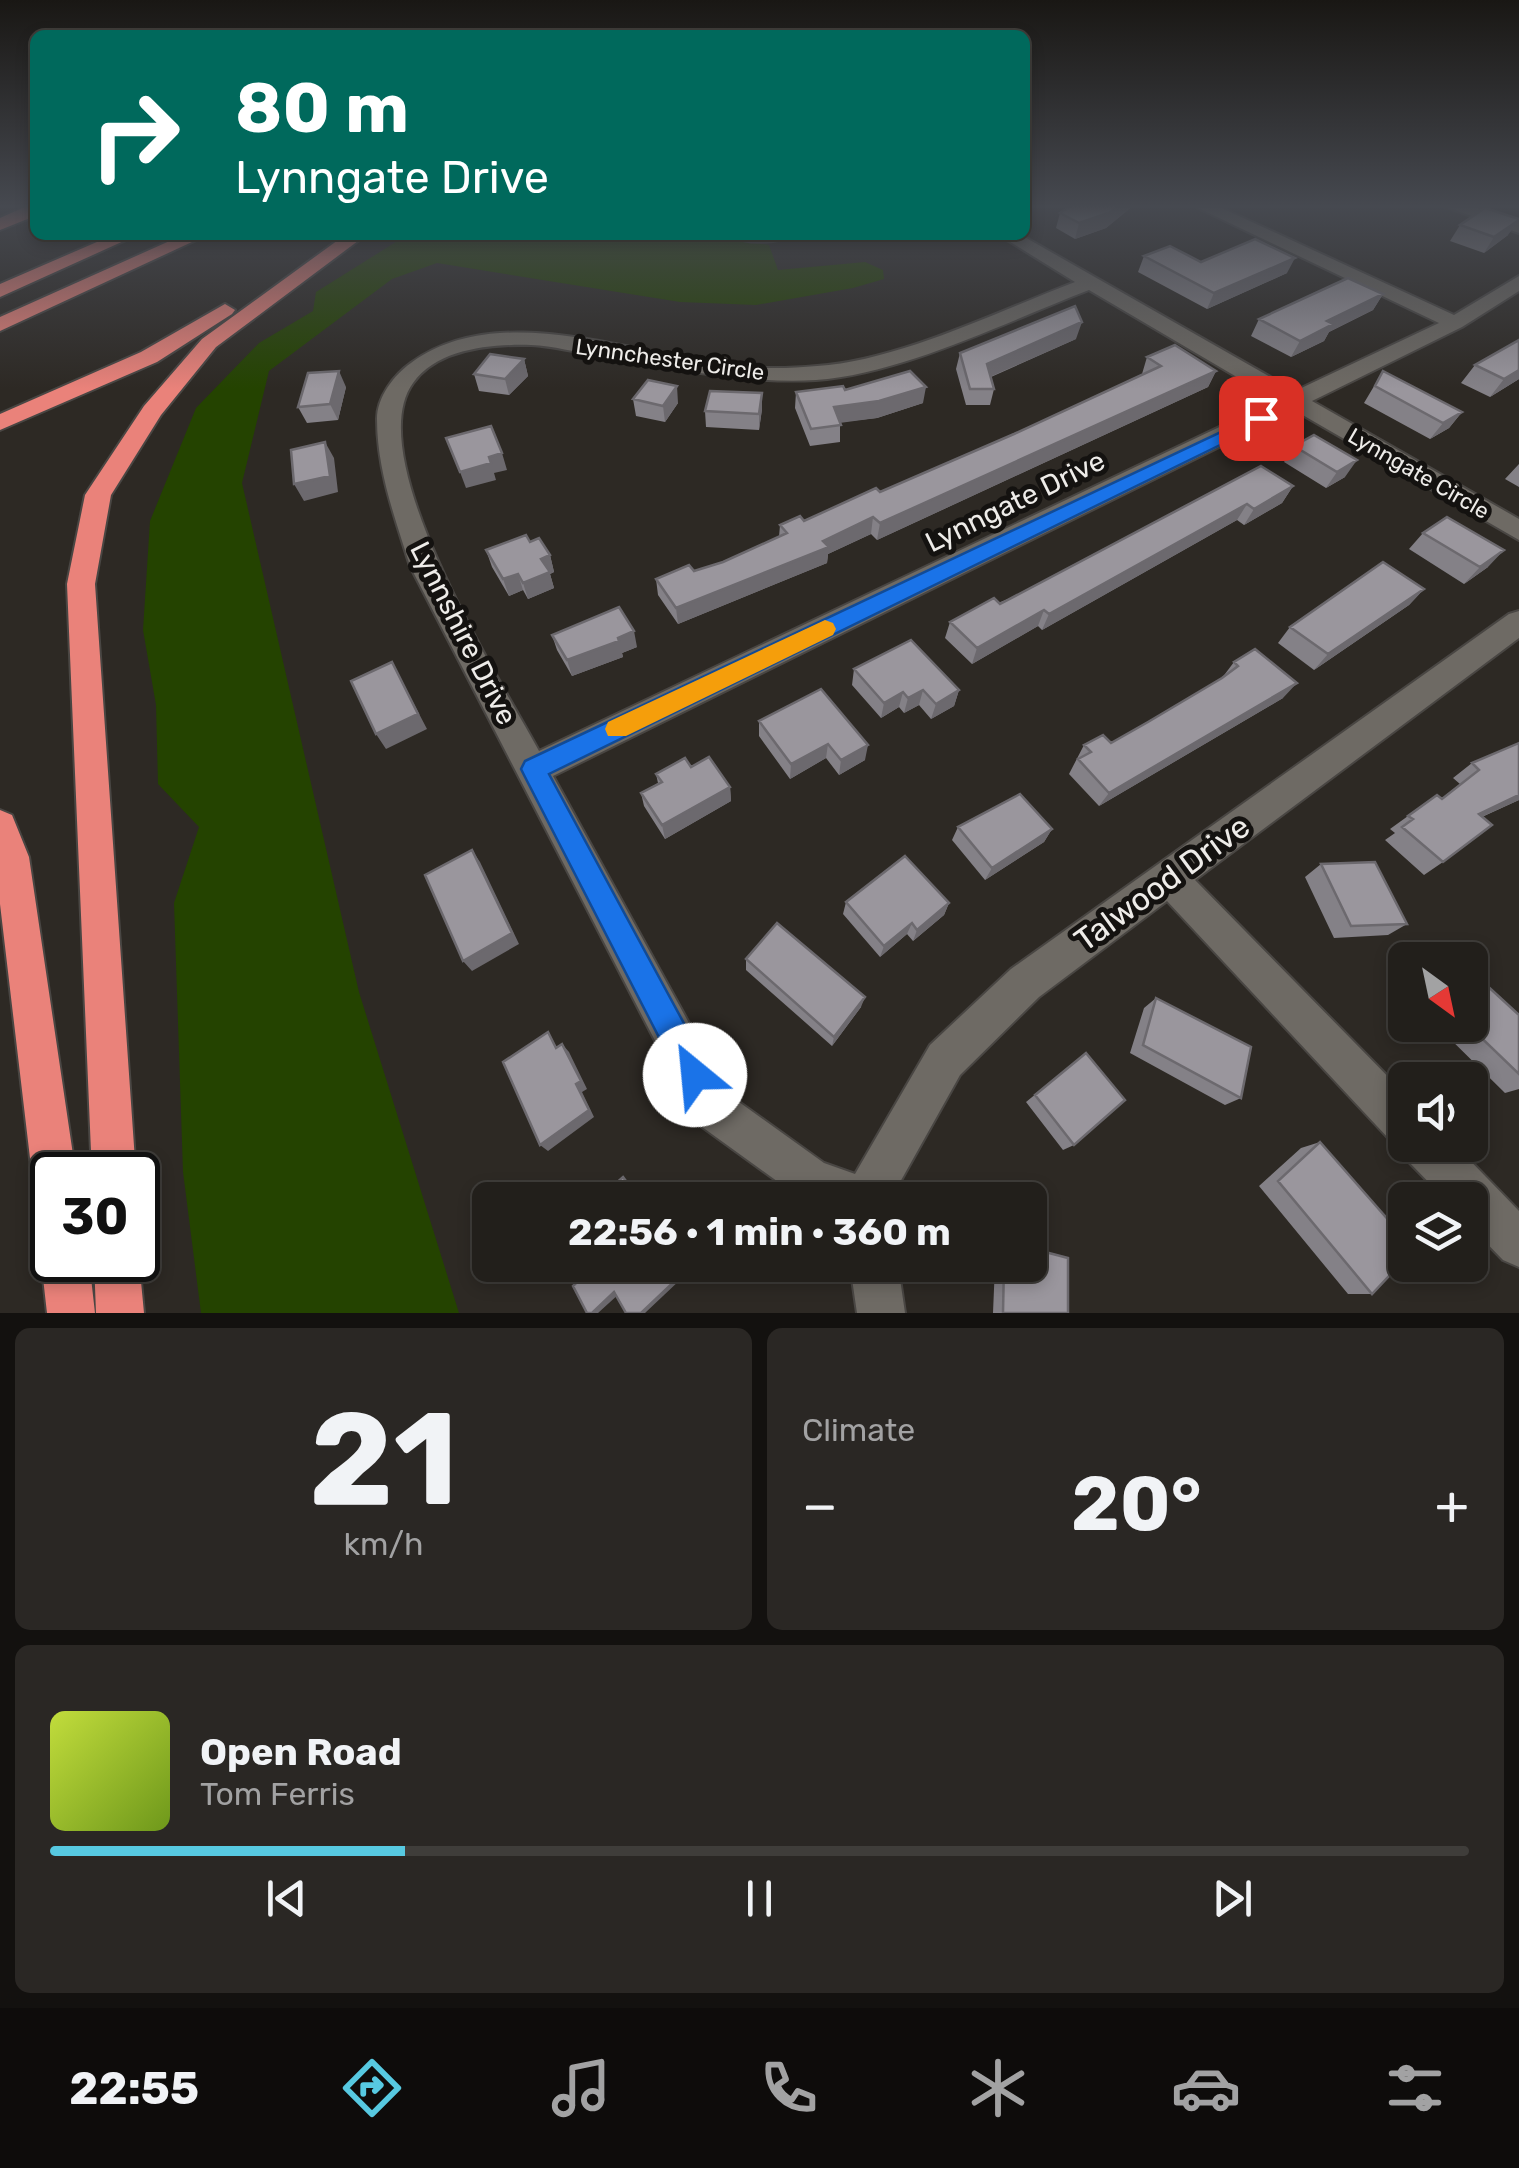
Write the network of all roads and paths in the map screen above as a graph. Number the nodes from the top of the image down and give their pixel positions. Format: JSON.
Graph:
{"nodes":[{"id":1,"x":57,"y":266,"type":"edge"},
{"id":2,"x":129,"y":266,"type":"edge"},
{"id":3,"x":301,"y":266,"type":"edge"},
{"id":4,"x":311,"y":266,"type":"edge"},
{"id":5,"x":1062,"y":266,"type":"edge"},
{"id":6,"x":1332,"y":266,"type":"edge"},
{"id":7,"x":1519,"y":282,"type":"edge"},
{"id":8,"x":1091,"y":283,"type":"junction"},
{"id":9,"x":0,"y":291,"type":"edge"},
{"id":10,"x":1455,"y":323,"type":"junction"},
{"id":11,"x":0,"y":325,"type":"edge"},
{"id":12,"x":534,"y":339,"type":"joint"},
{"id":13,"x":1296,"y":402,"type":"junction"},
{"id":14,"x":0,"y":422,"type":"edge"},
{"id":15,"x":1519,"y":531,"type":"edge"},
{"id":16,"x":1519,"y":622,"type":"edge"},
{"id":17,"x":534,"y":769,"type":"junction"},
{"id":18,"x":0,"y":826,"type":"edge"},
{"id":19,"x":1170,"y":879,"type":"junction"},
{"id":20,"x":1388,"y":1107,"type":"edge"},
{"id":21,"x":51,"y":1152,"type":"edge"},
{"id":22,"x":113,"y":1152,"type":"edge"},
{"id":23,"x":1440,"y":1162,"type":"edge"},
{"id":24,"x":810,"y":1182,"type":"edge"},
{"id":25,"x":874,"y":1182,"type":"edge"},
{"id":26,"x":1519,"y":1244,"type":"edge"},
{"id":27,"x":67,"y":1282,"type":"edge"},
{"id":28,"x":119,"y":1282,"type":"edge"},
{"id":29,"x":876,"y":1282,"type":"edge"},
{"id":30,"x":71,"y":1313,"type":"edge"},
{"id":31,"x":120,"y":1313,"type":"edge"},
{"id":32,"x":881,"y":1313,"type":"edge"}],
"edges":[{"from":1,"to":9,"type":"highway"},
{"from":2,"to":11,"type":"highway"},
{"from":3,"to":14,"type":"highway"},
{"from":4,"to":22,"type":"highway"},
{"from":5,"to":8,"type":"street","name":"Lynngate Circle"},
{"from":6,"to":10,"type":"street"},
{"from":7,"to":10,"type":"street","name":"Lynngate Drive"},
{"from":8,"to":12,"type":"street","name":"Lynnchester Circle"},
{"from":8,"to":13,"type":"street","name":"Lynngate Circle"},
{"from":10,"to":13,"type":"street","name":"Lynngate Drive"},
{"from":12,"to":17,"type":"street","name":"Lynnshire Drive"},
{"from":13,"to":15,"type":"street","name":"Lynngate Circle"},
{"from":13,"to":17,"type":"street","name":"Lynngate Drive"},
{"from":16,"to":19,"type":"street","name":"Talwood Drive"},
{"from":17,"to":24,"type":"street","name":"Lynnshire Drive"},
{"from":18,"to":21,"type":"highway"},
{"from":19,"to":20,"type":"street"},
{"from":19,"to":25,"type":"street","name":"Talwood Drive"},
{"from":23,"to":26,"type":"street"},
{"from":27,"to":30,"type":"highway"},
{"from":28,"to":31,"type":"highway"},
{"from":29,"to":32,"type":"street"}]}
